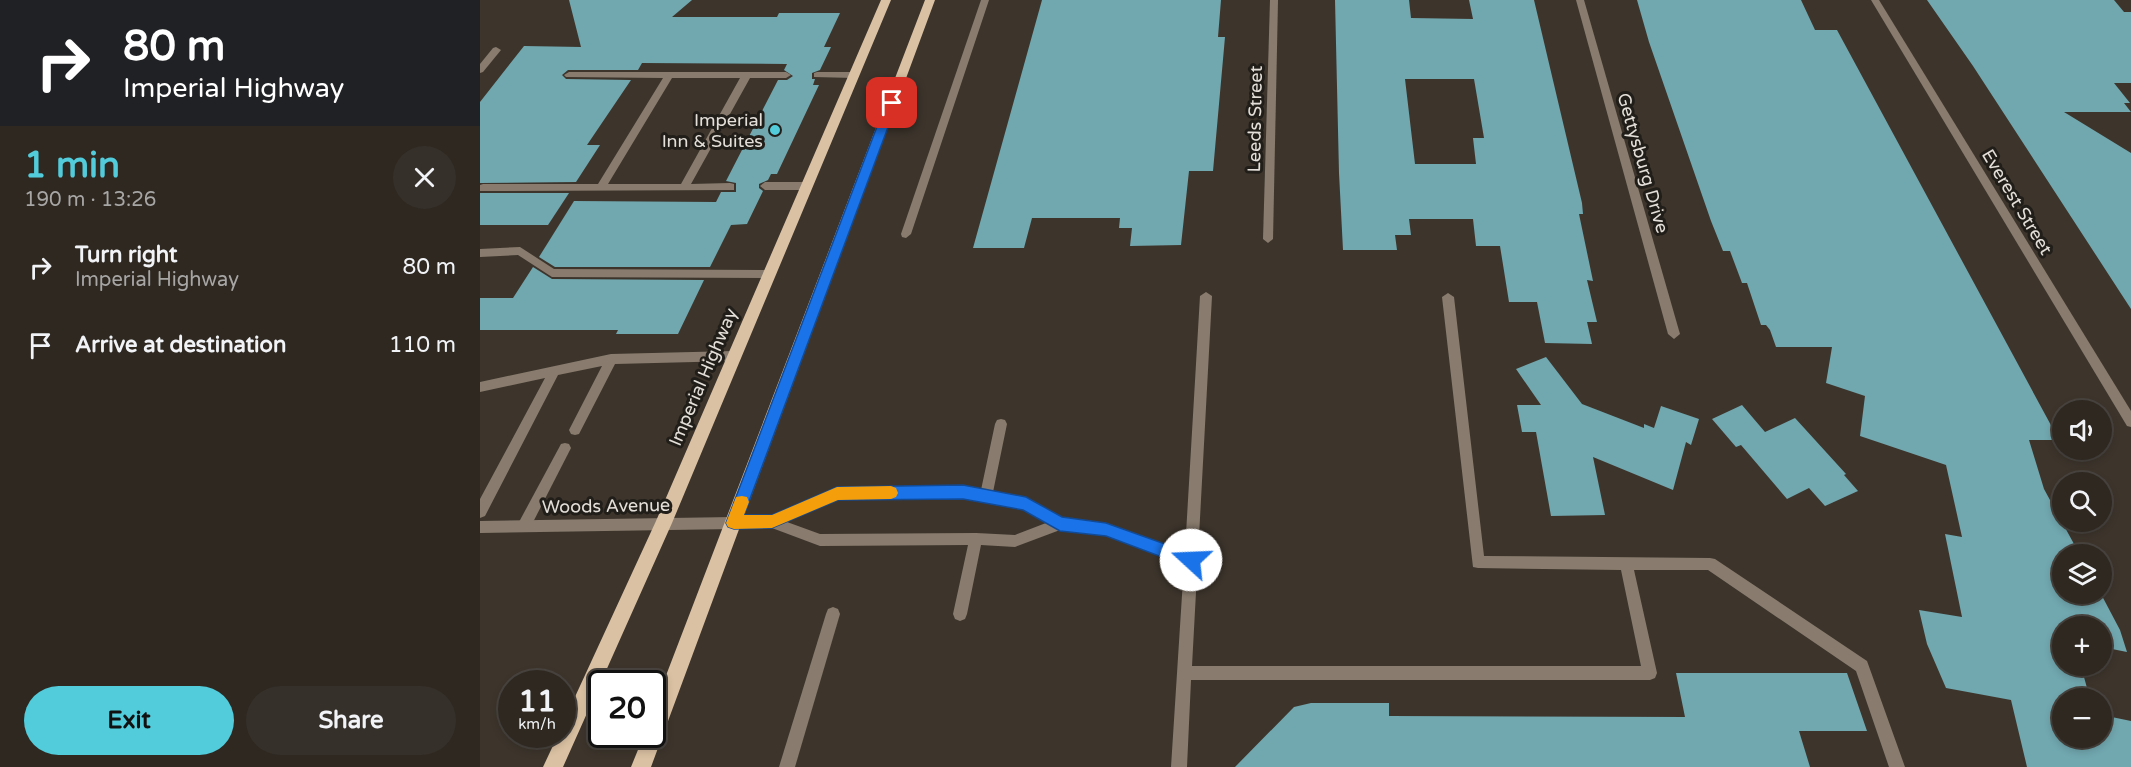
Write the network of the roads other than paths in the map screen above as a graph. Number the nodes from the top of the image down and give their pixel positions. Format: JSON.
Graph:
{"nodes":[{"id":1,"x":886,"y":0,"type":"edge"},
{"id":2,"x":930,"y":0,"type":"edge"},
{"id":3,"x":985,"y":0,"type":"edge"},
{"id":4,"x":1274,"y":0,"type":"edge"},
{"id":5,"x":1580,"y":0,"type":"edge"},
{"id":6,"x":1875,"y":0,"type":"edge"},
{"id":7,"x":496,"y":50,"type":"dead end"},
{"id":8,"x":480,"y":70,"type":"edge"},
{"id":9,"x":569,"y":75,"type":"dead end"},
{"id":10,"x":786,"y":75,"type":"dead end"},
{"id":11,"x":817,"y":75,"type":"dead end"},
{"id":12,"x":854,"y":75,"type":"junction"},
{"id":13,"x":669,"y":76,"type":"junction"},
{"id":14,"x":746,"y":76,"type":"junction"},
{"id":15,"x":765,"y":186,"type":"dead end"},
{"id":16,"x":807,"y":186,"type":"junction"},
{"id":17,"x":601,"y":187,"type":"junction"},
{"id":18,"x":684,"y":187,"type":"junction"},
{"id":19,"x":730,"y":187,"type":"dead end"},
{"id":20,"x":483,"y":188,"type":"dead end"},
{"id":21,"x":906,"y":234,"type":"dead end"},
{"id":22,"x":1268,"y":239,"type":"dead end"},
{"id":23,"x":480,"y":252,"type":"edge"},
{"id":24,"x":770,"y":274,"type":"junction"},
{"id":25,"x":1206,"y":296,"type":"dead end"},
{"id":26,"x":1448,"y":297,"type":"dead end"},
{"id":27,"x":1674,"y":334,"type":"dead end"},
{"id":28,"x":734,"y":356,"type":"junction"},
{"id":29,"x":611,"y":359,"type":"junction"},
{"id":30,"x":554,"y":372,"type":"junction"},
{"id":31,"x":480,"y":387,"type":"edge"},
{"id":32,"x":2131,"y":422,"type":"edge"},
{"id":33,"x":1001,"y":424,"type":"dead end"},
{"id":34,"x":575,"y":430,"type":"dead end"},
{"id":35,"x":565,"y":448,"type":"dead end"},
{"id":36,"x":986,"y":496,"type":"junction"},
{"id":37,"x":480,"y":512,"type":"edge"},
{"id":38,"x":772,"y":522,"type":"junction"},
{"id":39,"x":663,"y":523,"type":"junction"},
{"id":40,"x":734,"y":523,"type":"junction"},
{"id":41,"x":1060,"y":524,"type":"junction"},
{"id":42,"x":524,"y":526,"type":"junction"},
{"id":43,"x":480,"y":527,"type":"edge"},
{"id":44,"x":976,"y":539,"type":"junction"},
{"id":45,"x":1191,"y":560,"type":"junction"},
{"id":46,"x":1626,"y":563,"type":"junction"},
{"id":47,"x":833,"y":614,"type":"dead end"},
{"id":48,"x":960,"y":614,"type":"dead end"},
{"id":49,"x":1185,"y":673,"type":"junction"},
{"id":50,"x":553,"y":767,"type":"edge"},
{"id":51,"x":641,"y":767,"type":"edge"},
{"id":52,"x":787,"y":767,"type":"edge"},
{"id":53,"x":1179,"y":767,"type":"edge"},
{"id":54,"x":1897,"y":767,"type":"edge"}],
"edges":[{"from":1,"to":12,"type":"main road","name":"Imperial Highway"},
{"from":2,"to":40,"type":"main road"},
{"from":3,"to":21,"type":"street"},
{"from":4,"to":22,"type":"street","name":"Leeds Street"},
{"from":5,"to":27,"type":"street","name":"Gettysburg Drive"},
{"from":6,"to":32,"type":"street","name":"Everest Street"},
{"from":7,"to":8,"type":"street"},
{"from":9,"to":13,"type":"street"},
{"from":10,"to":14,"type":"street"},
{"from":11,"to":12,"type":"street"},
{"from":12,"to":16,"type":"main road","name":"Imperial Highway"},
{"from":13,"to":14,"type":"street"},
{"from":13,"to":17,"type":"street"},
{"from":14,"to":18,"type":"street"},
{"from":15,"to":16,"type":"street"},
{"from":16,"to":24,"type":"main road","name":"Imperial Highway"},
{"from":17,"to":18,"type":"street"},
{"from":17,"to":20,"type":"street"},
{"from":18,"to":19,"type":"street"},
{"from":23,"to":24,"type":"street"},
{"from":24,"to":28,"type":"main road","name":"Imperial Highway"},
{"from":25,"to":45,"type":"street"},
{"from":26,"to":46,"type":"street"},
{"from":28,"to":29,"type":"street"},
{"from":28,"to":39,"type":"main road","name":"Imperial Highway"},
{"from":29,"to":30,"type":"street"},
{"from":29,"to":34,"type":"street"},
{"from":30,"to":31,"type":"street"},
{"from":30,"to":37,"type":"street"},
{"from":33,"to":36,"type":"street"},
{"from":35,"to":42,"type":"street"},
{"from":36,"to":38,"type":"street"},
{"from":36,"to":41,"type":"street"},
{"from":38,"to":40,"type":"street","name":"Woods Avenue"},
{"from":38,"to":44,"type":"street"},
{"from":39,"to":40,"type":"street","name":"Woods Avenue"},
{"from":39,"to":42,"type":"street","name":"Woods Avenue"},
{"from":39,"to":50,"type":"main road","name":"Imperial Highway"},
{"from":40,"to":51,"type":"main road"},
{"from":41,"to":44,"type":"street"},
{"from":41,"to":45,"type":"street"},
{"from":42,"to":43,"type":"street","name":"Woods Avenue"},
{"from":44,"to":48,"type":"street"},
{"from":45,"to":49,"type":"street"},
{"from":46,"to":49,"type":"street"},
{"from":46,"to":54,"type":"street"},
{"from":47,"to":52,"type":"street"},
{"from":49,"to":53,"type":"street"}]}
